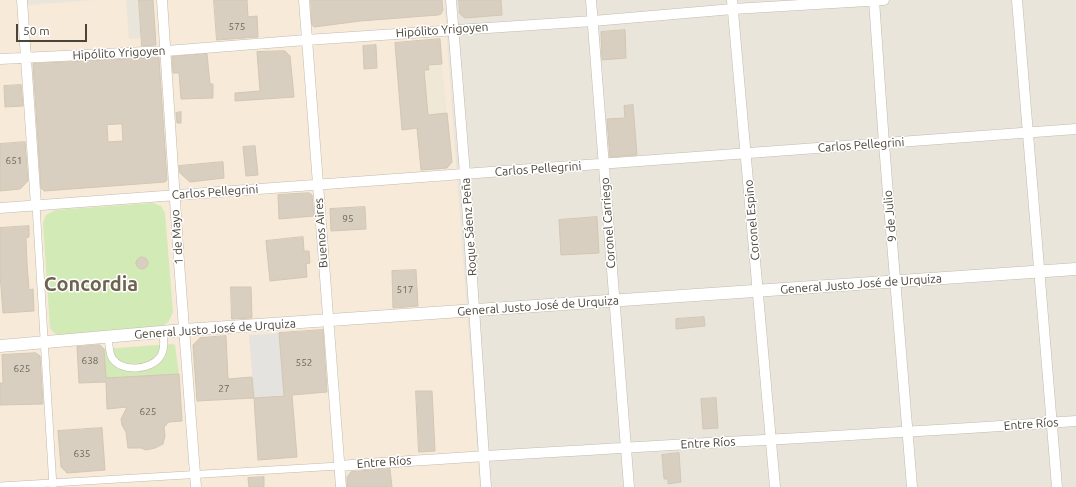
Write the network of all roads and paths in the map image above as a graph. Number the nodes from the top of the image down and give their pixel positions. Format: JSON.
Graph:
{"nodes":[{"id":1,"x":22,"y":0,"type":"edge"},
{"id":2,"x":162,"y":0,"type":"edge"},
{"id":3,"x":304,"y":0,"type":"edge"},
{"id":4,"x":451,"y":0,"type":"edge"},
{"id":5,"x":591,"y":0,"type":"edge"},
{"id":6,"x":878,"y":0,"type":"edge"},
{"id":7,"x":1017,"y":0,"type":"edge"},
{"id":8,"x":733,"y":5,"type":"edge"},
{"id":9,"x":593,"y":21,"type":"junction"},
{"id":10,"x":453,"y":29,"type":"junction"},
{"id":11,"x":306,"y":40,"type":"junction"},
{"id":12,"x":166,"y":51,"type":"junction"},
{"id":13,"x":26,"y":58,"type":"junction"},
{"id":14,"x":0,"y":60,"type":"edge"},
{"id":15,"x":1076,"y":129,"type":"edge"},
{"id":16,"x":1028,"y":133,"type":"junction"},
{"id":17,"x":884,"y":144,"type":"junction"},
{"id":18,"x":746,"y":153,"type":"junction"},
{"id":19,"x":604,"y":164,"type":"junction"},
{"id":20,"x":465,"y":174,"type":"junction"},
{"id":21,"x":318,"y":185,"type":"junction"},
{"id":22,"x":175,"y":195,"type":"junction"},
{"id":23,"x":36,"y":205,"type":"junction"},
{"id":24,"x":0,"y":208,"type":"edge"},
{"id":25,"x":1076,"y":269,"type":"edge"},
{"id":26,"x":1038,"y":271,"type":"junction"},
{"id":27,"x":896,"y":282,"type":"junction"},
{"id":28,"x":758,"y":291,"type":"junction"},
{"id":29,"x":614,"y":300,"type":"junction"},
{"id":30,"x":474,"y":310,"type":"junction"},
{"id":31,"x":328,"y":320,"type":"junction"},
{"id":32,"x":184,"y":330,"type":"junction"},
{"id":33,"x":163,"y":332,"type":"junction"},
{"id":34,"x":108,"y":337,"type":"junction"},
{"id":35,"x":44,"y":343,"type":"junction"},
{"id":36,"x":0,"y":346,"type":"edge"},
{"id":37,"x":1076,"y":421,"type":"edge"},
{"id":38,"x":1051,"y":423,"type":"junction"},
{"id":39,"x":907,"y":432,"type":"junction"},
{"id":40,"x":771,"y":440,"type":"junction"},
{"id":41,"x":626,"y":447,"type":"junction"},
{"id":42,"x":484,"y":455,"type":"junction"},
{"id":43,"x":339,"y":466,"type":"junction"},
{"id":44,"x":195,"y":474,"type":"junction"},
{"id":45,"x":53,"y":485,"type":"edge"},
{"id":46,"x":0,"y":486,"type":"edge"},
{"id":47,"x":196,"y":487,"type":"edge"},
{"id":48,"x":341,"y":487,"type":"edge"},
{"id":49,"x":486,"y":487,"type":"edge"},
{"id":50,"x":629,"y":487,"type":"edge"},
{"id":51,"x":775,"y":487,"type":"edge"},
{"id":52,"x":912,"y":487,"type":"edge"},
{"id":53,"x":1057,"y":487,"type":"edge"}],
"edges":[{"from":1,"to":13,"type":"street"},
{"from":2,"to":12,"type":"street","name":"1 de Mayo"},
{"from":3,"to":11,"type":"street","name":"Buenos Aires"},
{"from":4,"to":10,"type":"street","name":"Roque Sáenz Peña"},
{"from":5,"to":9,"type":"street","name":"Coronel Carriego"},
{"from":6,"to":8,"type":"street","name":"Hipólito Yrigoyen"},
{"from":6,"to":17,"type":"street","name":"9 de Julio"},
{"from":7,"to":16,"type":"street"},
{"from":8,"to":9,"type":"street","name":"Hipólito Yrigoyen"},
{"from":8,"to":18,"type":"street","name":"Coronel Espino"},
{"from":9,"to":10,"type":"street","name":"Hipólito Yrigoyen"},
{"from":9,"to":19,"type":"street","name":"Coronel Carriego"},
{"from":10,"to":11,"type":"street","name":"Hipólito Yrigoyen"},
{"from":10,"to":20,"type":"street","name":"Roque Sáenz Peña"},
{"from":11,"to":12,"type":"street","name":"Hipólito Yrigoyen"},
{"from":11,"to":21,"type":"street","name":"Buenos Aires"},
{"from":12,"to":13,"type":"street","name":"Hipólito Yrigoyen"},
{"from":12,"to":22,"type":"street","name":"1 de Mayo"},
{"from":13,"to":14,"type":"street","name":"Hipólito Yrigoyen"},
{"from":13,"to":23,"type":"street"},
{"from":15,"to":16,"type":"street","name":"Carlos Pellegrini"},
{"from":16,"to":17,"type":"street","name":"Carlos Pellegrini"},
{"from":16,"to":26,"type":"street"},
{"from":17,"to":18,"type":"street","name":"Carlos Pellegrini"},
{"from":17,"to":27,"type":"street","name":"9 de Julio"},
{"from":18,"to":19,"type":"street","name":"Carlos Pellegrini"},
{"from":18,"to":28,"type":"street","name":"Coronel Espino"},
{"from":19,"to":20,"type":"street","name":"Carlos Pellegrini"},
{"from":19,"to":29,"type":"street","name":"Coronel Carriego"},
{"from":20,"to":21,"type":"street","name":"Carlos Pellegrini"},
{"from":20,"to":30,"type":"street","name":"Roque Sáenz Peña"},
{"from":21,"to":22,"type":"street","name":"Carlos Pellegrini"},
{"from":21,"to":31,"type":"street","name":"Buenos Aires"},
{"from":22,"to":23,"type":"street","name":"Carlos Pellegrini"},
{"from":22,"to":32,"type":"street","name":"1 de Mayo"},
{"from":23,"to":24,"type":"street","name":"Carlos Pellegrini"},
{"from":23,"to":35,"type":"street"},
{"from":25,"to":26,"type":"street","name":"General Justo José de Urquiza"},
{"from":26,"to":27,"type":"street","name":"General Justo José de Urquiza"},
{"from":26,"to":38,"type":"street"},
{"from":27,"to":28,"type":"street","name":"General Justo José de Urquiza"},
{"from":27,"to":39,"type":"street","name":"9 de Julio"},
{"from":28,"to":29,"type":"street","name":"General Justo José de Urquiza"},
{"from":28,"to":40,"type":"street","name":"Coronel Espino"},
{"from":29,"to":30,"type":"street","name":"General Justo José de Urquiza"},
{"from":29,"to":41,"type":"street","name":"Coronel Carriego"},
{"from":30,"to":31,"type":"street","name":"General Justo José de Urquiza"},
{"from":30,"to":42,"type":"street","name":"Roque Sáenz Peña"},
{"from":31,"to":32,"type":"street","name":"General Justo José de Urquiza"},
{"from":31,"to":43,"type":"street","name":"Buenos Aires"},
{"from":32,"to":33,"type":"street","name":"General Justo José de Urquiza"},
{"from":32,"to":44,"type":"street","name":"1 de Mayo"},
{"from":33,"to":34,"type":"street","name":"General Justo José de Urquiza"},
{"from":33,"to":34,"type":"street"},
{"from":34,"to":35,"type":"street","name":"General Justo José de Urquiza"},
{"from":35,"to":36,"type":"street","name":"General Justo José de Urquiza"},
{"from":35,"to":45,"type":"street"},
{"from":37,"to":38,"type":"street","name":"Entre Ríos"},
{"from":38,"to":39,"type":"street","name":"Entre Ríos"},
{"from":38,"to":53,"type":"street"},
{"from":39,"to":40,"type":"street","name":"Entre Ríos"},
{"from":39,"to":52,"type":"street","name":"9 de Julio"},
{"from":40,"to":41,"type":"street","name":"Entre Ríos"},
{"from":40,"to":51,"type":"street","name":"Coronel Espino"},
{"from":41,"to":42,"type":"street","name":"Entre Ríos"},
{"from":41,"to":50,"type":"street","name":"Coronel Carriego"},
{"from":42,"to":43,"type":"street","name":"Entre Ríos"},
{"from":42,"to":49,"type":"street","name":"Roque Sáenz Peña"},
{"from":43,"to":44,"type":"street"},
{"from":43,"to":48,"type":"street","name":"Buenos Aires"},
{"from":44,"to":45,"type":"street"},
{"from":44,"to":47,"type":"street","name":"1 de Mayo"},
{"from":45,"to":46,"type":"street"}]}
